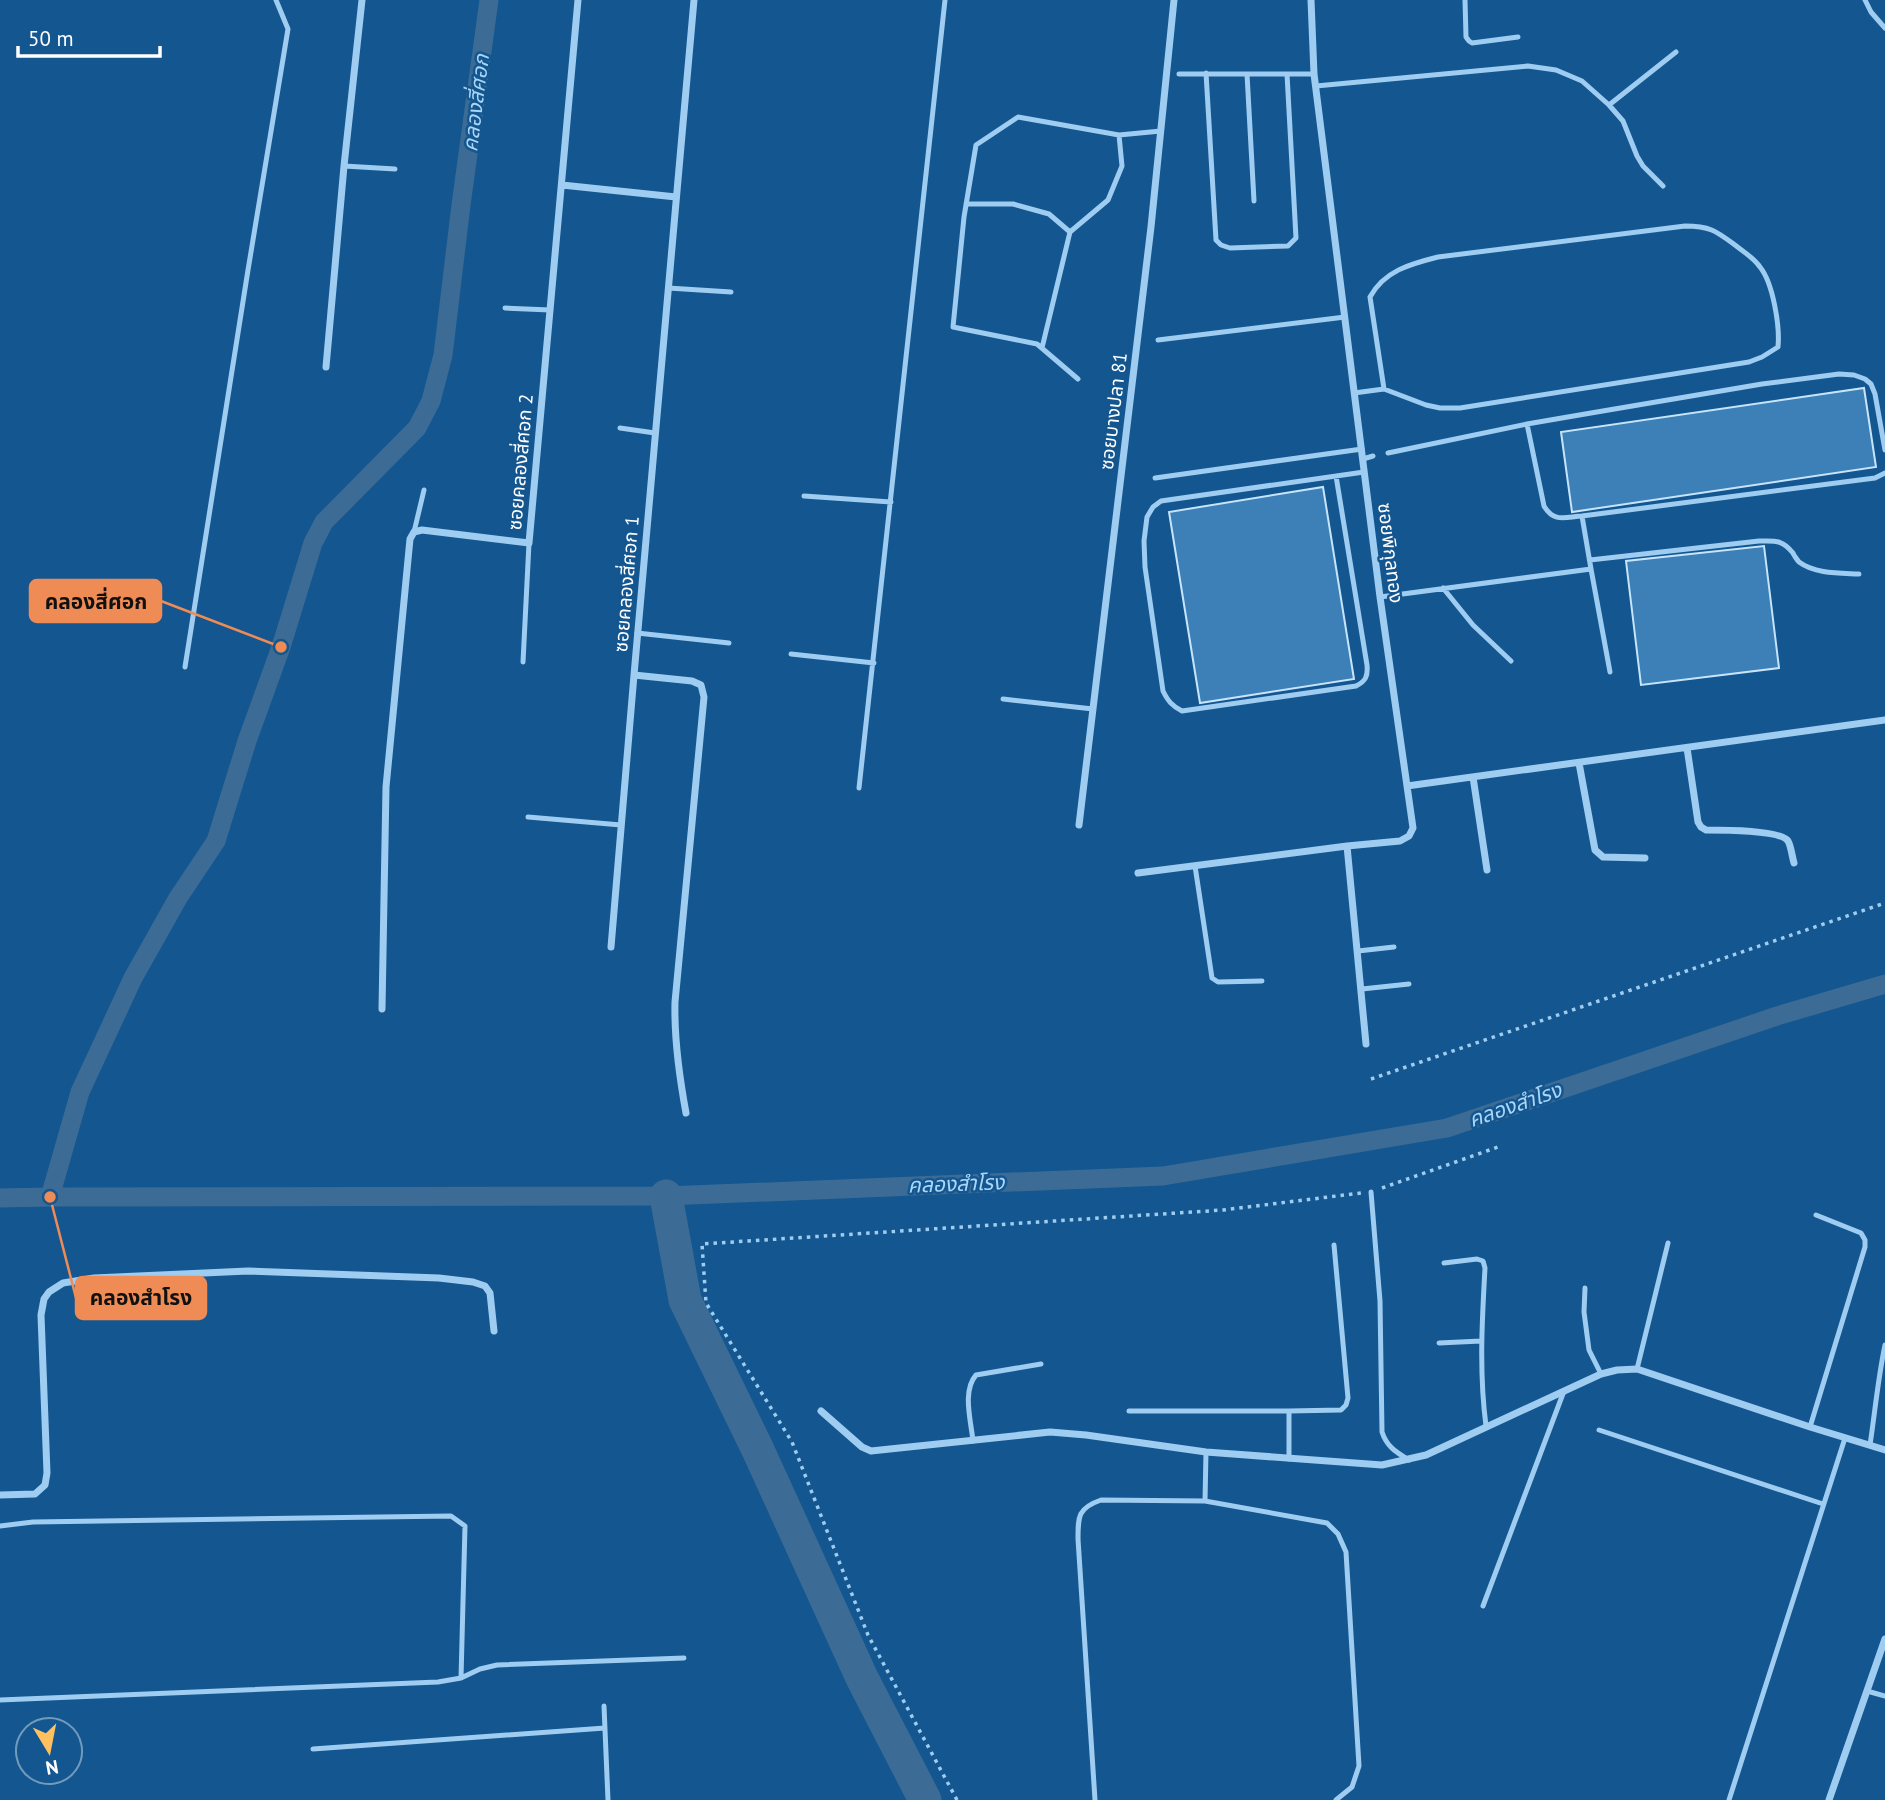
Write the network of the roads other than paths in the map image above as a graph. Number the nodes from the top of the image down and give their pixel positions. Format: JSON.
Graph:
{"nodes":[{"id":1,"x":276,"y":0,"type":"edge"},
{"id":2,"x":362,"y":0,"type":"edge"},
{"id":3,"x":578,"y":0,"type":"edge"},
{"id":4,"x":694,"y":0,"type":"edge"},
{"id":5,"x":945,"y":0,"type":"edge"},
{"id":6,"x":1174,"y":0,"type":"edge"},
{"id":7,"x":1311,"y":0,"type":"edge"},
{"id":8,"x":1465,"y":0,"type":"edge"},
{"id":9,"x":1865,"y":0,"type":"edge"},
{"id":10,"x":1885,"y":28,"type":"edge"},
{"id":11,"x":1518,"y":37,"type":"dead end"},
{"id":12,"x":1676,"y":52,"type":"dead end"},
{"id":13,"x":1206,"y":73,"type":"junction"},
{"id":14,"x":1179,"y":74,"type":"dead end"},
{"id":15,"x":1247,"y":74,"type":"junction"},
{"id":16,"x":1287,"y":74,"type":"junction"},
{"id":17,"x":1314,"y":74,"type":"junction"},
{"id":18,"x":1316,"y":86,"type":"junction"},
{"id":19,"x":1609,"y":105,"type":"junction"},
{"id":20,"x":1161,"y":131,"type":"junction"},
{"id":21,"x":1119,"y":135,"type":"junction"},
{"id":22,"x":344,"y":166,"type":"junction"},
{"id":23,"x":395,"y":169,"type":"dead end"},
{"id":24,"x":562,"y":185,"type":"junction"},
{"id":25,"x":1663,"y":186,"type":"dead end"},
{"id":26,"x":676,"y":197,"type":"junction"},
{"id":27,"x":1254,"y":201,"type":"dead end"},
{"id":28,"x":966,"y":204,"type":"junction"},
{"id":29,"x":1070,"y":232,"type":"junction"},
{"id":30,"x":668,"y":288,"type":"junction"},
{"id":31,"x":731,"y":292,"type":"dead end"},
{"id":32,"x":505,"y":307,"type":"dead end"},
{"id":33,"x":550,"y":310,"type":"junction"},
{"id":34,"x":1345,"y":317,"type":"junction"},
{"id":35,"x":1158,"y":340,"type":"dead end"},
{"id":36,"x":1042,"y":348,"type":"junction"},
{"id":37,"x":326,"y":368,"type":"dead end"},
{"id":38,"x":1078,"y":379,"type":"dead end"},
{"id":39,"x":1384,"y":389,"type":"junction"},
{"id":40,"x":1354,"y":393,"type":"junction"},
{"id":41,"x":1527,"y":424,"type":"junction"},
{"id":42,"x":620,"y":428,"type":"dead end"},
{"id":43,"x":655,"y":433,"type":"junction"},
{"id":44,"x":1362,"y":449,"type":"junction"},
{"id":45,"x":1885,"y":450,"type":"edge"},
{"id":46,"x":1388,"y":453,"type":"dead end"},
{"id":47,"x":1373,"y":456,"type":"dead end"},
{"id":48,"x":1363,"y":459,"type":"junction"},
{"id":49,"x":1364,"y":472,"type":"junction"},
{"id":50,"x":1885,"y":473,"type":"edge"},
{"id":51,"x":1336,"y":476,"type":"junction"},
{"id":52,"x":1155,"y":478,"type":"dead end"},
{"id":53,"x":424,"y":490,"type":"dead end"},
{"id":54,"x":804,"y":496,"type":"dead end"},
{"id":55,"x":891,"y":502,"type":"junction"},
{"id":56,"x":1582,"y":516,"type":"junction"},
{"id":57,"x":414,"y":533,"type":"junction"},
{"id":58,"x":529,"y":543,"type":"junction"},
{"id":59,"x":1590,"y":560,"type":"junction"},
{"id":60,"x":1591,"y":569,"type":"junction"},
{"id":61,"x":1858,"y":575,"type":"dead end"},
{"id":62,"x":1443,"y":588,"type":"junction"},
{"id":63,"x":1380,"y":597,"type":"junction"},
{"id":64,"x":637,"y":633,"type":"junction"},
{"id":65,"x":729,"y":643,"type":"dead end"},
{"id":66,"x":791,"y":654,"type":"dead end"},
{"id":67,"x":1511,"y":661,"type":"dead end"},
{"id":68,"x":523,"y":662,"type":"dead end"},
{"id":69,"x":874,"y":663,"type":"junction"},
{"id":70,"x":185,"y":667,"type":"dead end"},
{"id":71,"x":1610,"y":671,"type":"dead end"},
{"id":72,"x":634,"y":675,"type":"junction"},
{"id":73,"x":1003,"y":699,"type":"dead end"},
{"id":74,"x":1093,"y":709,"type":"junction"},
{"id":75,"x":1885,"y":720,"type":"edge"},
{"id":76,"x":1687,"y":748,"type":"junction"},
{"id":77,"x":1579,"y":763,"type":"junction"},
{"id":78,"x":1474,"y":777,"type":"junction"},
{"id":79,"x":1407,"y":786,"type":"junction"},
{"id":80,"x":859,"y":788,"type":"dead end"},
{"id":81,"x":528,"y":817,"type":"dead end"},
{"id":82,"x":621,"y":825,"type":"junction"},
{"id":83,"x":1079,"y":825,"type":"dead end"},
{"id":84,"x":1347,"y":846,"type":"junction"},
{"id":85,"x":1645,"y":858,"type":"dead end"},
{"id":86,"x":1794,"y":863,"type":"dead end"},
{"id":87,"x":1195,"y":866,"type":"junction"},
{"id":88,"x":1487,"y":870,"type":"dead end"},
{"id":89,"x":1138,"y":873,"type":"dead end"},
{"id":90,"x":611,"y":947,"type":"dead end"},
{"id":91,"x":1394,"y":947,"type":"dead end"},
{"id":92,"x":1358,"y":951,"type":"junction"},
{"id":93,"x":1262,"y":981,"type":"dead end"},
{"id":94,"x":1409,"y":985,"type":"dead end"},
{"id":95,"x":1362,"y":989,"type":"junction"},
{"id":96,"x":383,"y":1009,"type":"dead end"},
{"id":97,"x":1366,"y":1044,"type":"dead end"},
{"id":98,"x":686,"y":1113,"type":"dead end"},
{"id":99,"x":1371,"y":1192,"type":"road end"},
{"id":100,"x":1816,"y":1215,"type":"dead end"},
{"id":101,"x":1668,"y":1243,"type":"dead end"},
{"id":102,"x":1334,"y":1245,"type":"dead end"},
{"id":103,"x":1444,"y":1264,"type":"dead end"},
{"id":104,"x":1585,"y":1288,"type":"dead end"},
{"id":105,"x":494,"y":1331,"type":"dead end"},
{"id":106,"x":1481,"y":1341,"type":"junction"},
{"id":107,"x":1439,"y":1343,"type":"dead end"},
{"id":108,"x":1885,"y":1345,"type":"edge"},
{"id":109,"x":1041,"y":1364,"type":"dead end"},
{"id":110,"x":1637,"y":1369,"type":"junction"},
{"id":111,"x":1601,"y":1374,"type":"junction"},
{"id":112,"x":1564,"y":1391,"type":"junction"},
{"id":113,"x":1878,"y":1399,"type":"junction"},
{"id":114,"x":1885,"y":1401,"type":"edge"},
{"id":115,"x":821,"y":1410,"type":"dead end"},
{"id":116,"x":1129,"y":1411,"type":"dead end"},
{"id":117,"x":1289,"y":1411,"type":"junction"},
{"id":118,"x":1486,"y":1426,"type":"junction"},
{"id":119,"x":1810,"y":1427,"type":"junction"},
{"id":120,"x":1599,"y":1430,"type":"dead end"},
{"id":121,"x":1845,"y":1438,"type":"junction"},
{"id":122,"x":973,"y":1441,"type":"junction"},
{"id":123,"x":1870,"y":1445,"type":"junction"},
{"id":124,"x":1885,"y":1450,"type":"edge"},
{"id":125,"x":1206,"y":1452,"type":"junction"},
{"id":126,"x":1289,"y":1459,"type":"junction"},
{"id":127,"x":1409,"y":1460,"type":"junction"},
{"id":128,"x":0,"y":1495,"type":"edge"},
{"id":129,"x":1205,"y":1501,"type":"junction"},
{"id":130,"x":1824,"y":1504,"type":"junction"},
{"id":131,"x":0,"y":1526,"type":"edge"},
{"id":132,"x":1483,"y":1606,"type":"dead end"},
{"id":133,"x":1885,"y":1639,"type":"edge"},
{"id":134,"x":684,"y":1658,"type":"dead end"},
{"id":135,"x":461,"y":1678,"type":"junction"},
{"id":136,"x":1867,"y":1691,"type":"junction"},
{"id":137,"x":1885,"y":1696,"type":"edge"},
{"id":138,"x":0,"y":1700,"type":"edge"},
{"id":139,"x":604,"y":1706,"type":"dead end"},
{"id":140,"x":605,"y":1728,"type":"junction"},
{"id":141,"x":313,"y":1749,"type":"dead end"},
{"id":142,"x":608,"y":1800,"type":"edge"},
{"id":143,"x":1095,"y":1800,"type":"edge"},
{"id":144,"x":1336,"y":1800,"type":"edge"},
{"id":145,"x":1729,"y":1800,"type":"edge"},
{"id":146,"x":1829,"y":1800,"type":"edge"}],
"edges":[{"from":1,"to":70,"type":"lane"},
{"from":2,"to":22,"type":"street"},
{"from":3,"to":24,"type":"street","name":"ซอยคลองสี่ศอก 2"},
{"from":4,"to":26,"type":"street","name":"ซอยคลองสี่ศอก 1"},
{"from":5,"to":55,"type":"lane"},
{"from":6,"to":20,"type":"street","name":"ซอยบางปลา 81"},
{"from":7,"to":17,"type":"street","name":"ซอยพิกุลทอง"},
{"from":8,"to":11,"type":"lane"},
{"from":9,"to":10,"type":"lane"},
{"from":12,"to":19,"type":"lane"},
{"from":13,"to":14,"type":"lane"},
{"from":13,"to":15,"type":"lane"},
{"from":13,"to":16,"type":"lane"},
{"from":15,"to":16,"type":"lane"},
{"from":15,"to":27,"type":"lane"},
{"from":16,"to":17,"type":"lane"},
{"from":17,"to":18,"type":"street","name":"ซอยพิกุลทอง"},
{"from":18,"to":19,"type":"lane"},
{"from":18,"to":34,"type":"street","name":"ซอยพิกุลทอง"},
{"from":19,"to":25,"type":"lane"},
{"from":20,"to":21,"type":"lane"},
{"from":20,"to":74,"type":"street","name":"ซอยบางปลา 81"},
{"from":21,"to":28,"type":"lane"},
{"from":21,"to":29,"type":"lane"},
{"from":22,"to":23,"type":"lane"},
{"from":22,"to":37,"type":"street"},
{"from":24,"to":26,"type":"street"},
{"from":24,"to":33,"type":"street","name":"ซอยคลองสี่ศอก 2"},
{"from":26,"to":30,"type":"street","name":"ซอยคลองสี่ศอก 1"},
{"from":28,"to":29,"type":"lane"},
{"from":28,"to":36,"type":"lane"},
{"from":29,"to":36,"type":"lane"},
{"from":30,"to":31,"type":"lane"},
{"from":30,"to":43,"type":"street","name":"ซอยคลองสี่ศอก 1"},
{"from":32,"to":33,"type":"lane"},
{"from":33,"to":58,"type":"street","name":"ซอยคลองสี่ศอก 2"},
{"from":34,"to":35,"type":"lane"},
{"from":34,"to":40,"type":"street","name":"ซอยพิกุลทอง"},
{"from":36,"to":38,"type":"lane"},
{"from":39,"to":39,"type":"lane"},
{"from":39,"to":40,"type":"lane"},
{"from":40,"to":44,"type":"street","name":"ซอยพิกุลทอง"},
{"from":41,"to":45,"type":"lane"},
{"from":41,"to":46,"type":"lane"},
{"from":41,"to":56,"type":"lane"},
{"from":42,"to":43,"type":"lane"},
{"from":43,"to":64,"type":"street","name":"ซอยคลองสี่ศอก 1"},
{"from":44,"to":48,"type":"street","name":"ซอยพิกุลทอง"},
{"from":44,"to":52,"type":"lane"},
{"from":47,"to":48,"type":"lane"},
{"from":48,"to":49,"type":"street","name":"ซอยพิกุลทอง"},
{"from":49,"to":51,"type":"lane"},
{"from":49,"to":63,"type":"street","name":"ซอยพิกุลทอง"},
{"from":50,"to":56,"type":"lane"},
{"from":51,"to":51,"type":"lane"},
{"from":53,"to":57,"type":"lane"},
{"from":54,"to":55,"type":"lane"},
{"from":55,"to":69,"type":"lane"},
{"from":56,"to":59,"type":"lane"},
{"from":57,"to":58,"type":"street","name":"ซอยคลองสี่ศอก 2"},
{"from":57,"to":96,"type":"street"},
{"from":58,"to":68,"type":"lane"},
{"from":59,"to":60,"type":"lane"},
{"from":59,"to":61,"type":"lane"},
{"from":60,"to":62,"type":"lane"},
{"from":60,"to":71,"type":"lane"},
{"from":62,"to":63,"type":"lane"},
{"from":62,"to":67,"type":"lane"},
{"from":63,"to":79,"type":"street","name":"ซอยพิกุลทอง"},
{"from":64,"to":65,"type":"lane"},
{"from":64,"to":72,"type":"street","name":"ซอยคลองสี่ศอก 1"},
{"from":66,"to":69,"type":"lane"},
{"from":69,"to":80,"type":"lane"},
{"from":72,"to":82,"type":"street"},
{"from":72,"to":98,"type":"street","name":"ซอยคลองสี่ศอก 1"},
{"from":73,"to":74,"type":"lane"},
{"from":74,"to":83,"type":"street","name":"ซอยบางปลา 81"},
{"from":75,"to":76,"type":"street"},
{"from":76,"to":77,"type":"street"},
{"from":76,"to":86,"type":"street"},
{"from":77,"to":78,"type":"street"},
{"from":77,"to":85,"type":"street"},
{"from":78,"to":79,"type":"street"},
{"from":78,"to":88,"type":"street"},
{"from":79,"to":84,"type":"street","name":"ซอยพิกุลทอง"},
{"from":81,"to":82,"type":"lane"},
{"from":82,"to":90,"type":"street"},
{"from":84,"to":87,"type":"street","name":"ซอยพิกุลทอง"},
{"from":84,"to":92,"type":"street"},
{"from":87,"to":89,"type":"street","name":"ซอยพิกุลทอง"},
{"from":87,"to":93,"type":"lane"},
{"from":91,"to":92,"type":"lane"},
{"from":92,"to":95,"type":"street"},
{"from":94,"to":95,"type":"lane"},
{"from":95,"to":97,"type":"street"},
{"from":99,"to":127,"type":"lane"},
{"from":100,"to":119,"type":"lane"},
{"from":101,"to":110,"type":"lane"},
{"from":102,"to":117,"type":"lane"},
{"from":103,"to":106,"type":"lane"},
{"from":104,"to":111,"type":"lane"},
{"from":105,"to":128,"type":"street"},
{"from":106,"to":107,"type":"lane"},
{"from":106,"to":118,"type":"lane"},
{"from":108,"to":113,"type":"lane"},
{"from":109,"to":122,"type":"lane"},
{"from":110,"to":111,"type":"street"},
{"from":110,"to":119,"type":"street"},
{"from":111,"to":112,"type":"street"},
{"from":112,"to":118,"type":"street"},
{"from":112,"to":132,"type":"lane"},
{"from":113,"to":114,"type":"lane"},
{"from":113,"to":123,"type":"lane"},
{"from":115,"to":122,"type":"street"},
{"from":116,"to":117,"type":"lane"},
{"from":117,"to":126,"type":"lane"},
{"from":118,"to":127,"type":"street"},
{"from":119,"to":121,"type":"street"},
{"from":120,"to":130,"type":"lane"},
{"from":121,"to":123,"type":"street"},
{"from":121,"to":130,"type":"lane"},
{"from":122,"to":125,"type":"street"},
{"from":123,"to":124,"type":"street"},
{"from":125,"to":126,"type":"street"},
{"from":125,"to":129,"type":"lane"},
{"from":126,"to":127,"type":"street"},
{"from":129,"to":143,"type":"lane"},
{"from":129,"to":144,"type":"lane"},
{"from":130,"to":145,"type":"lane"},
{"from":131,"to":135,"type":"lane"},
{"from":133,"to":136,"type":"street"},
{"from":134,"to":135,"type":"lane"},
{"from":135,"to":138,"type":"lane"},
{"from":136,"to":137,"type":"lane"},
{"from":136,"to":146,"type":"street"},
{"from":139,"to":140,"type":"lane"},
{"from":140,"to":141,"type":"lane"},
{"from":140,"to":142,"type":"lane"}]}
